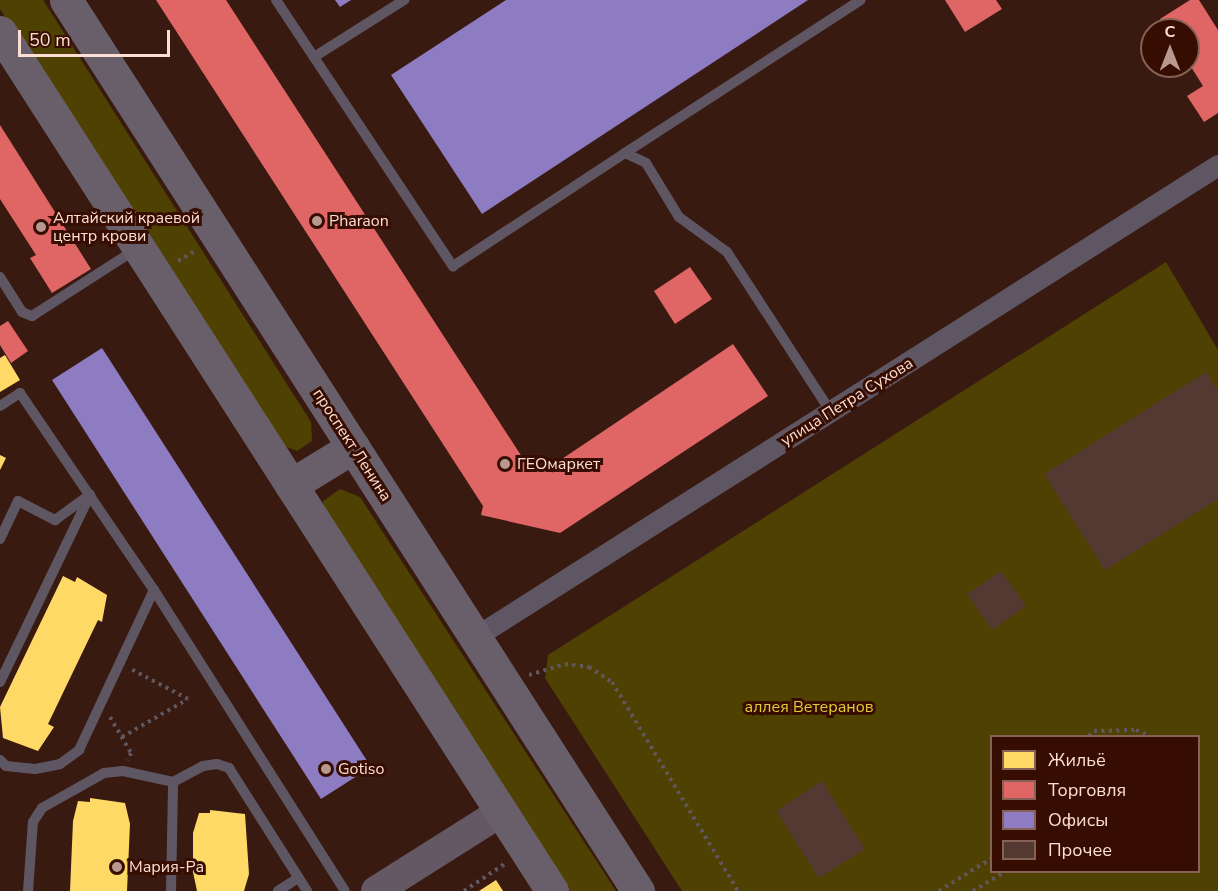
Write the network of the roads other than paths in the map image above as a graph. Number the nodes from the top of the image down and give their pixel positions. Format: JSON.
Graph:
{"nodes":[{"id":1,"x":66,"y":0,"type":"edge"},
{"id":2,"x":276,"y":0,"type":"edge"},
{"id":3,"x":404,"y":0,"type":"edge"},
{"id":4,"x":861,"y":0,"type":"edge"},
{"id":5,"x":0,"y":32,"type":"edge"},
{"id":6,"x":314,"y":57,"type":"junction"},
{"id":7,"x":9,"y":66,"type":"edge"},
{"id":8,"x":626,"y":153,"type":"junction"},
{"id":9,"x":1218,"y":165,"type":"edge"},
{"id":10,"x":138,"y":248,"type":"junction"},
{"id":11,"x":0,"y":277,"type":"edge"},
{"id":12,"x":0,"y":406,"type":"edge"},
{"id":13,"x":831,"y":413,"type":"junction"},
{"id":14,"x":353,"y":447,"type":"junction"},
{"id":15,"x":291,"y":486,"type":"junction"},
{"id":16,"x":90,"y":495,"type":"junction"},
{"id":17,"x":0,"y":539,"type":"edge"},
{"id":18,"x":154,"y":590,"type":"junction"},
{"id":19,"x":475,"y":637,"type":"junction"},
{"id":20,"x":0,"y":682,"type":"edge"},
{"id":21,"x":0,"y":760,"type":"edge"},
{"id":22,"x":173,"y":782,"type":"junction"},
{"id":23,"x":501,"y":812,"type":"junction"},
{"id":24,"x":298,"y":878,"type":"junction"},
{"id":25,"x":28,"y":891,"type":"edge"},
{"id":26,"x":171,"y":891,"type":"edge"},
{"id":27,"x":278,"y":891,"type":"edge"},
{"id":28,"x":307,"y":891,"type":"edge"},
{"id":29,"x":345,"y":891,"type":"edge"},
{"id":30,"x":376,"y":891,"type":"edge"},
{"id":31,"x":552,"y":891,"type":"edge"},
{"id":32,"x":638,"y":891,"type":"edge"}],
"edges":[{"from":1,"to":14,"type":"main road","name":"проспект Ленина"},
{"from":2,"to":6,"type":"lane"},
{"from":3,"to":6,"type":"lane"},
{"from":4,"to":8,"type":"lane"},
{"from":5,"to":7,"type":"main road"},
{"from":6,"to":8,"type":"lane"},
{"from":7,"to":10,"type":"main road"},
{"from":8,"to":13,"type":"lane"},
{"from":9,"to":13,"type":"street","name":"улица Петра Сухова"},
{"from":10,"to":11,"type":"lane"},
{"from":10,"to":15,"type":"main road"},
{"from":12,"to":16,"type":"lane"},
{"from":13,"to":19,"type":"street","name":"улица Петра Сухова"},
{"from":14,"to":15,"type":"main road"},
{"from":14,"to":19,"type":"main road","name":"проспект Ленина"},
{"from":15,"to":23,"type":"main road"},
{"from":16,"to":17,"type":"lane"},
{"from":16,"to":18,"type":"lane"},
{"from":16,"to":20,"type":"lane"},
{"from":18,"to":21,"type":"lane"},
{"from":18,"to":29,"type":"lane"},
{"from":19,"to":32,"type":"main road","name":"проспект Ленина"},
{"from":22,"to":24,"type":"lane"},
{"from":22,"to":25,"type":"lane"},
{"from":22,"to":26,"type":"lane"},
{"from":23,"to":30,"type":"street"},
{"from":23,"to":31,"type":"main road"},
{"from":24,"to":27,"type":"lane"},
{"from":24,"to":28,"type":"lane"}]}
